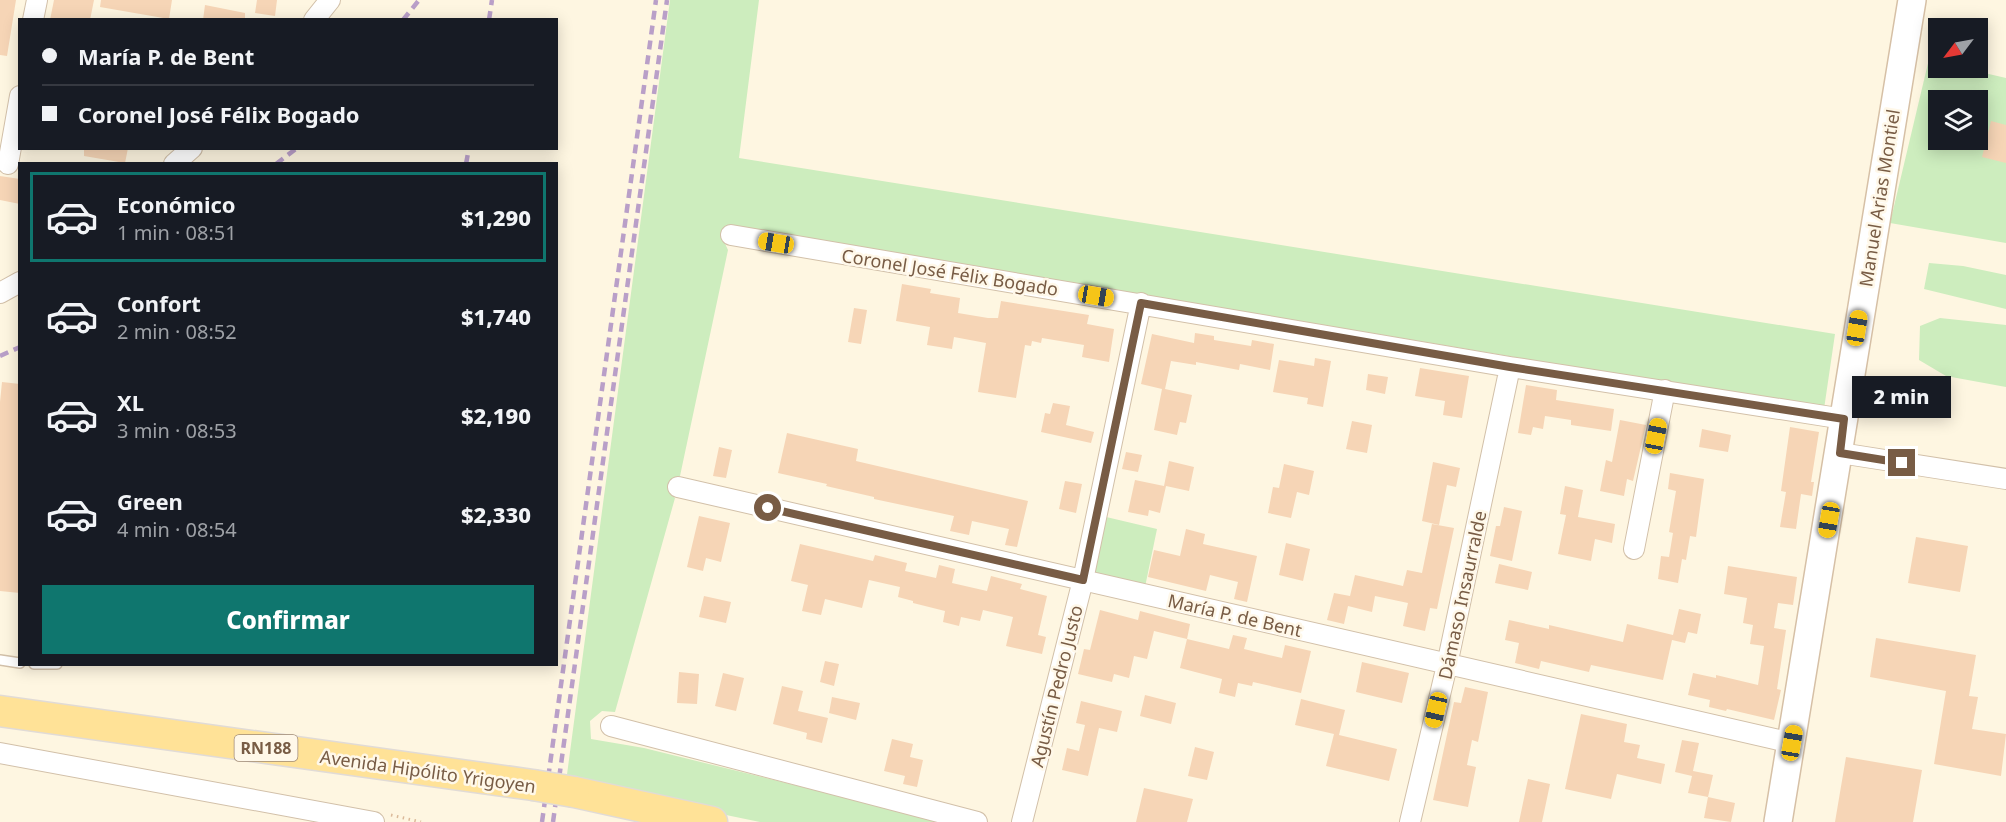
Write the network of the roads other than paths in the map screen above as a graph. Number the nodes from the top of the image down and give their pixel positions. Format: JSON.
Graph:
{"nodes":[{"id":1,"x":36,"y":0,"type":"edge"},
{"id":2,"x":330,"y":0,"type":"edge"},
{"id":3,"x":1912,"y":0,"type":"edge"},
{"id":4,"x":33,"y":18,"type":"edge"},
{"id":5,"x":316,"y":18,"type":"edge"},
{"id":6,"x":18,"y":108,"type":"edge"},
{"id":7,"x":190,"y":150,"type":"edge"},
{"id":8,"x":176,"y":162,"type":"edge"},
{"id":9,"x":9,"y":164,"type":"edge"},
{"id":10,"x":731,"y":235,"type":"dead end"},
{"id":11,"x":18,"y":283,"type":"edge"},
{"id":12,"x":0,"y":293,"type":"edge"},
{"id":13,"x":1141,"y":303,"type":"junction"},
{"id":14,"x":1510,"y":367,"type":"junction"},
{"id":15,"x":1665,"y":390,"type":"junction"},
{"id":16,"x":1844,"y":419,"type":"junction"},
{"id":17,"x":1840,"y":453,"type":"junction"},
{"id":18,"x":2006,"y":479,"type":"edge"},
{"id":19,"x":678,"y":488,"type":"dead end"},
{"id":20,"x":1634,"y":549,"type":"dead end"},
{"id":21,"x":1083,"y":580,"type":"junction"},
{"id":22,"x":0,"y":660,"type":"edge"},
{"id":23,"x":18,"y":663,"type":"edge"},
{"id":24,"x":1447,"y":665,"type":"junction"},
{"id":25,"x":0,"y":711,"type":"edge"},
{"id":26,"x":611,"y":726,"type":"dead end"},
{"id":27,"x":1792,"y":743,"type":"junction"},
{"id":28,"x":0,"y":753,"type":"edge"},
{"id":29,"x":374,"y":822,"type":"edge"},
{"id":30,"x":712,"y":822,"type":"edge"},
{"id":31,"x":976,"y":822,"type":"edge"},
{"id":32,"x":1022,"y":822,"type":"edge"},
{"id":33,"x":1410,"y":822,"type":"edge"},
{"id":34,"x":1778,"y":822,"type":"edge"}],
"edges":[{"from":1,"to":4,"type":"street"},
{"from":2,"to":5,"type":"street"},
{"from":3,"to":16,"type":"street","name":"Manuel Arias Montiel"},
{"from":6,"to":9,"type":"street"},
{"from":7,"to":8,"type":"street"},
{"from":10,"to":13,"type":"street","name":"Coronel José Félix Bogado"},
{"from":11,"to":12,"type":"street"},
{"from":13,"to":14,"type":"street","name":"Coronel José Félix Bogado"},
{"from":13,"to":21,"type":"street","name":"Agustín Pedro Justo"},
{"from":14,"to":15,"type":"street","name":"Coronel José Félix Bogado"},
{"from":14,"to":24,"type":"street","name":"Dámaso Insaurralde"},
{"from":15,"to":16,"type":"street","name":"Coronel José Félix Bogado"},
{"from":15,"to":20,"type":"street"},
{"from":16,"to":17,"type":"street","name":"Manuel Arias Montiel"},
{"from":17,"to":18,"type":"street"},
{"from":17,"to":27,"type":"street","name":"Manuel Arias Montiel"},
{"from":19,"to":21,"type":"street","name":"María P. de Bent"},
{"from":21,"to":24,"type":"street","name":"María P. de Bent"},
{"from":21,"to":32,"type":"street","name":"Agustín Pedro Justo"},
{"from":22,"to":23,"type":"lane"},
{"from":24,"to":27,"type":"street","name":"María P. de Bent"},
{"from":24,"to":33,"type":"street","name":"Dámaso Insaurralde"},
{"from":25,"to":30,"type":"main road","name":"Avenida Hipólito Yrigoyen","number":"RN188","bridge":true},
{"from":26,"to":31,"type":"street"},
{"from":27,"to":34,"type":"street","name":"Manuel Arias Montiel"},
{"from":28,"to":29,"type":"street"}]}
